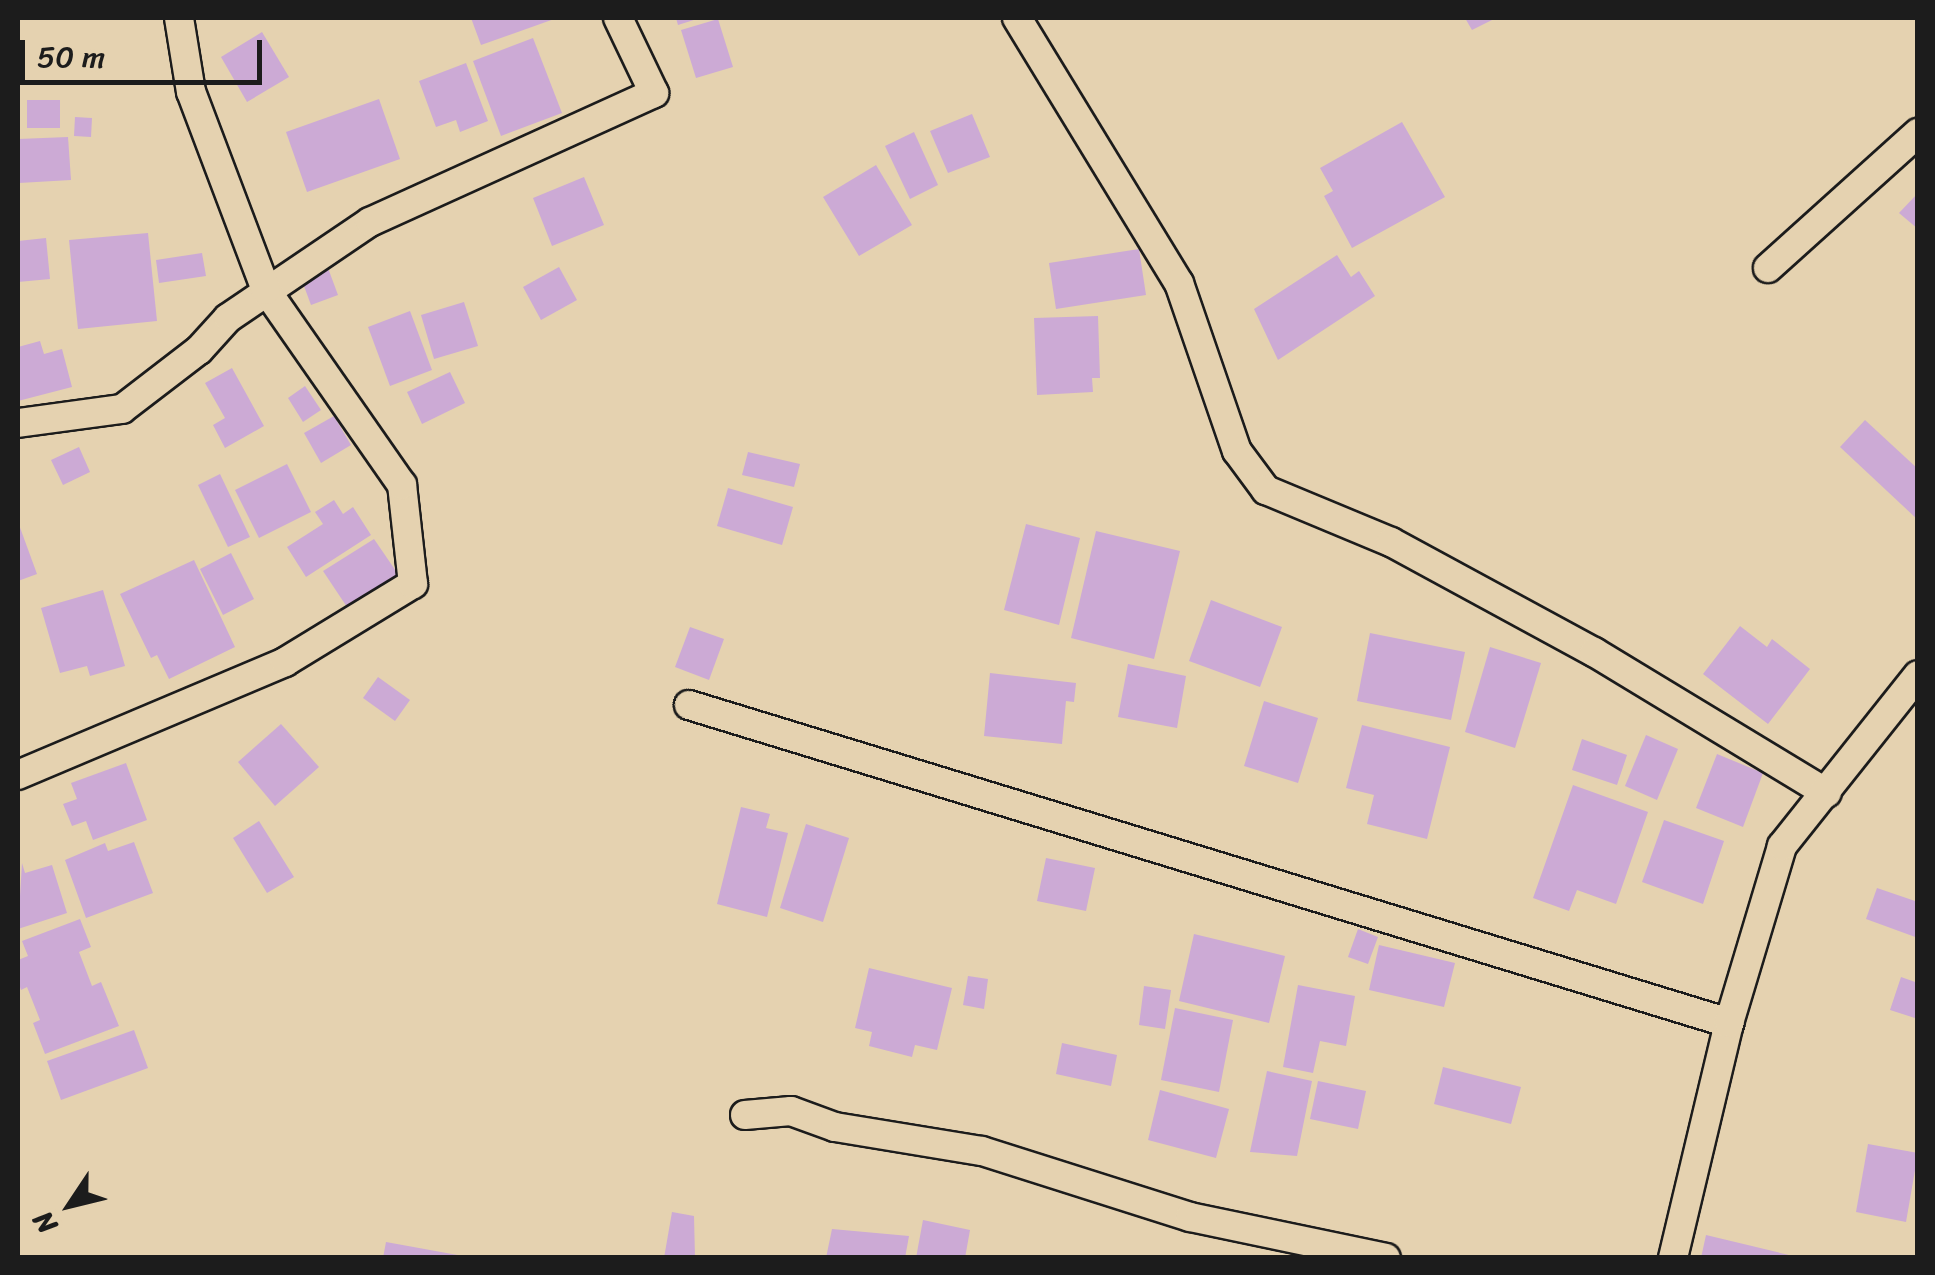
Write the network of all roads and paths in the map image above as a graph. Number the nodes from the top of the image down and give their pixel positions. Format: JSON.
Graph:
{"nodes":[{"id":1,"x":178,"y":18,"type":"edge"},
{"id":2,"x":618,"y":18,"type":"edge"},
{"id":3,"x":1017,"y":18,"type":"edge"},
{"id":4,"x":1918,"y":133,"type":"edge"},
{"id":5,"x":1768,"y":268,"type":"dead end"},
{"id":6,"x":266,"y":290,"type":"junction"},
{"id":7,"x":18,"y":422,"type":"edge"},
{"id":8,"x":1918,"y":675,"type":"edge"},
{"id":9,"x":689,"y":705,"type":"dead end"},
{"id":10,"x":18,"y":775,"type":"edge"},
{"id":11,"x":1827,"y":793,"type":"junction"},
{"id":12,"x":1729,"y":1022,"type":"junction"},
{"id":13,"x":745,"y":1115,"type":"dead end"},
{"id":14,"x":1386,"y":1258,"type":"edge"},
{"id":15,"x":1673,"y":1258,"type":"edge"}],
"edges":[{"from":1,"to":6,"type":"street"},
{"from":2,"to":6,"type":"street"},
{"from":3,"to":11,"type":"street"},
{"from":4,"to":5,"type":"street"},
{"from":6,"to":7,"type":"street"},
{"from":6,"to":10,"type":"street"},
{"from":8,"to":11,"type":"street"},
{"from":9,"to":12,"type":"street"},
{"from":11,"to":12,"type":"street"},
{"from":12,"to":15,"type":"street"},
{"from":13,"to":14,"type":"street"}]}
